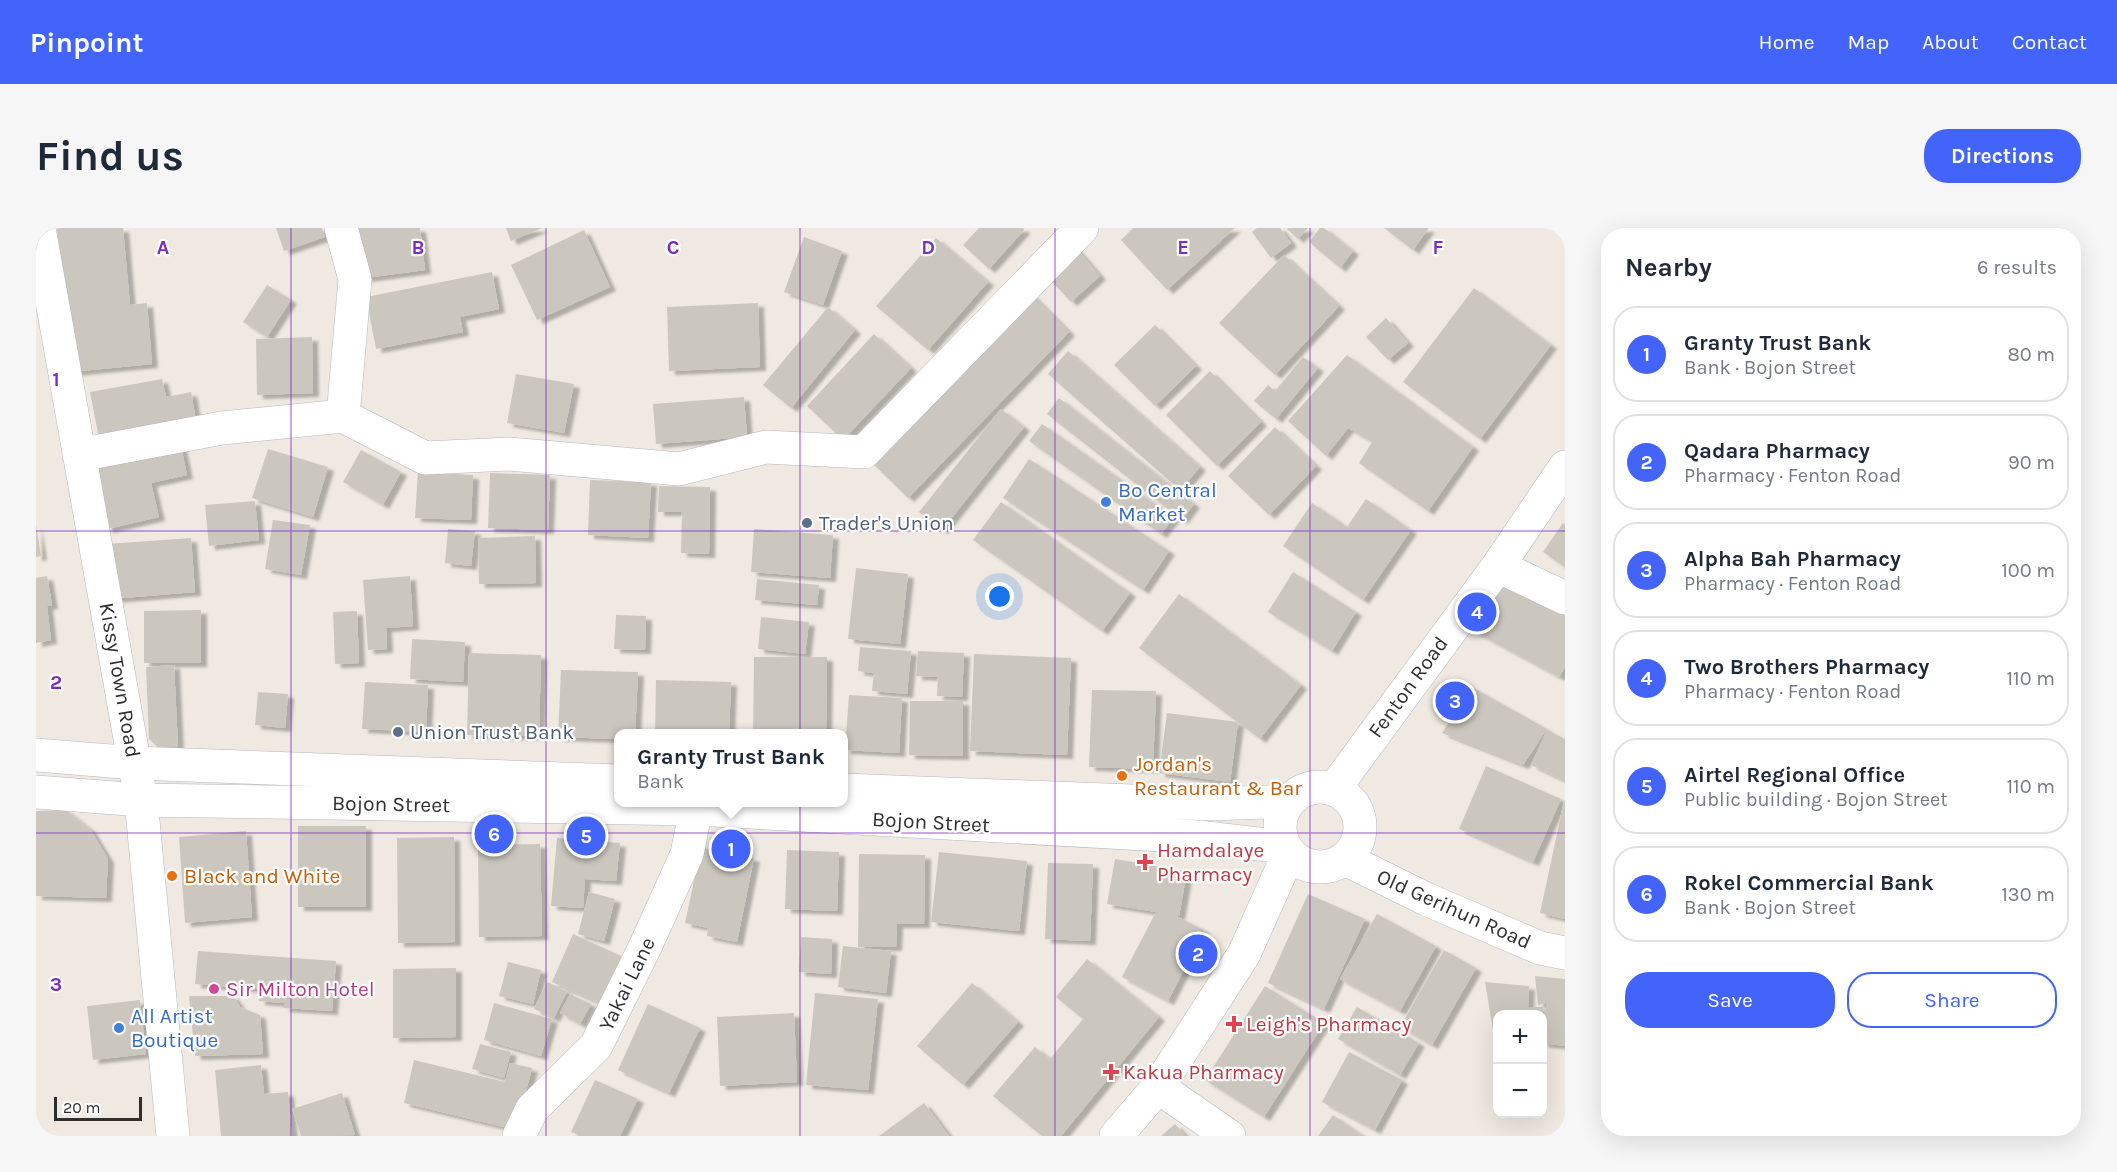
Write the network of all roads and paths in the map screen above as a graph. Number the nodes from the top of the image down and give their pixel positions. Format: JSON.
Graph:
{"nodes":[{"id":1,"x":39,"y":228,"type":"edge"},
{"id":2,"x":341,"y":228,"type":"edge"},
{"id":3,"x":1082,"y":228,"type":"edge"},
{"id":4,"x":344,"y":416,"type":"junction"},
{"id":5,"x":79,"y":455,"type":"junction"},
{"id":6,"x":1565,"y":467,"type":"edge"},
{"id":7,"x":1498,"y":566,"type":"junction"},
{"id":8,"x":1565,"y":598,"type":"edge"},
{"id":9,"x":36,"y":755,"type":"edge"},
{"id":10,"x":135,"y":763,"type":"junction"},
{"id":11,"x":614,"y":782,"type":"edge"},
{"id":12,"x":1334,"y":789,"type":"junction"},
{"id":13,"x":848,"y":790,"type":"edge"},
{"id":14,"x":36,"y":792,"type":"edge"},
{"id":15,"x":141,"y":800,"type":"junction"},
{"id":16,"x":1289,"y":801,"type":"junction"},
{"id":17,"x":696,"y":809,"type":"junction"},
{"id":18,"x":1287,"y":850,"type":"junction"},
{"id":19,"x":1345,"y":859,"type":"junction"},
{"id":20,"x":1565,"y":952,"type":"edge"},
{"id":21,"x":1158,"y":1087,"type":"junction"},
{"id":22,"x":172,"y":1136,"type":"edge"},
{"id":23,"x":519,"y":1136,"type":"edge"},
{"id":24,"x":1116,"y":1136,"type":"edge"},
{"id":25,"x":1229,"y":1136,"type":"edge"}],
"edges":[{"from":1,"to":5,"type":"street","name":"Kissy Town Road"},
{"from":2,"to":4,"type":"street"},
{"from":3,"to":4,"type":"street"},
{"from":4,"to":5,"type":"street"},
{"from":5,"to":10,"type":"street","name":"Kissy Town Road"},
{"from":6,"to":7,"type":"street","name":"Fenton Road"},
{"from":7,"to":8,"type":"street"},
{"from":7,"to":12,"type":"street","name":"Fenton Road"},
{"from":9,"to":10,"type":"street","name":"Bojon Street"},
{"from":10,"to":11,"type":"street","name":"Bojon Street"},
{"from":10,"to":15,"type":"street","name":"Kissy Town Road"},
{"from":12,"to":16,"type":"street"},
{"from":12,"to":19,"type":"street"},
{"from":13,"to":16,"type":"street","name":"Bojon Street"},
{"from":14,"to":15,"type":"street","name":"Bojon Street"},
{"from":15,"to":17,"type":"street","name":"Bojon Street"},
{"from":15,"to":22,"type":"street","name":"Kissy Town Road"},
{"from":16,"to":18,"type":"street"},
{"from":17,"to":18,"type":"street","name":"Bojon Street"},
{"from":17,"to":23,"type":"street","name":"Yakai Lane"},
{"from":18,"to":19,"type":"street"},
{"from":18,"to":21,"type":"street"},
{"from":19,"to":20,"type":"street","name":"Old Gerihun Road"},
{"from":21,"to":24,"type":"street"},
{"from":21,"to":25,"type":"street"}]}
